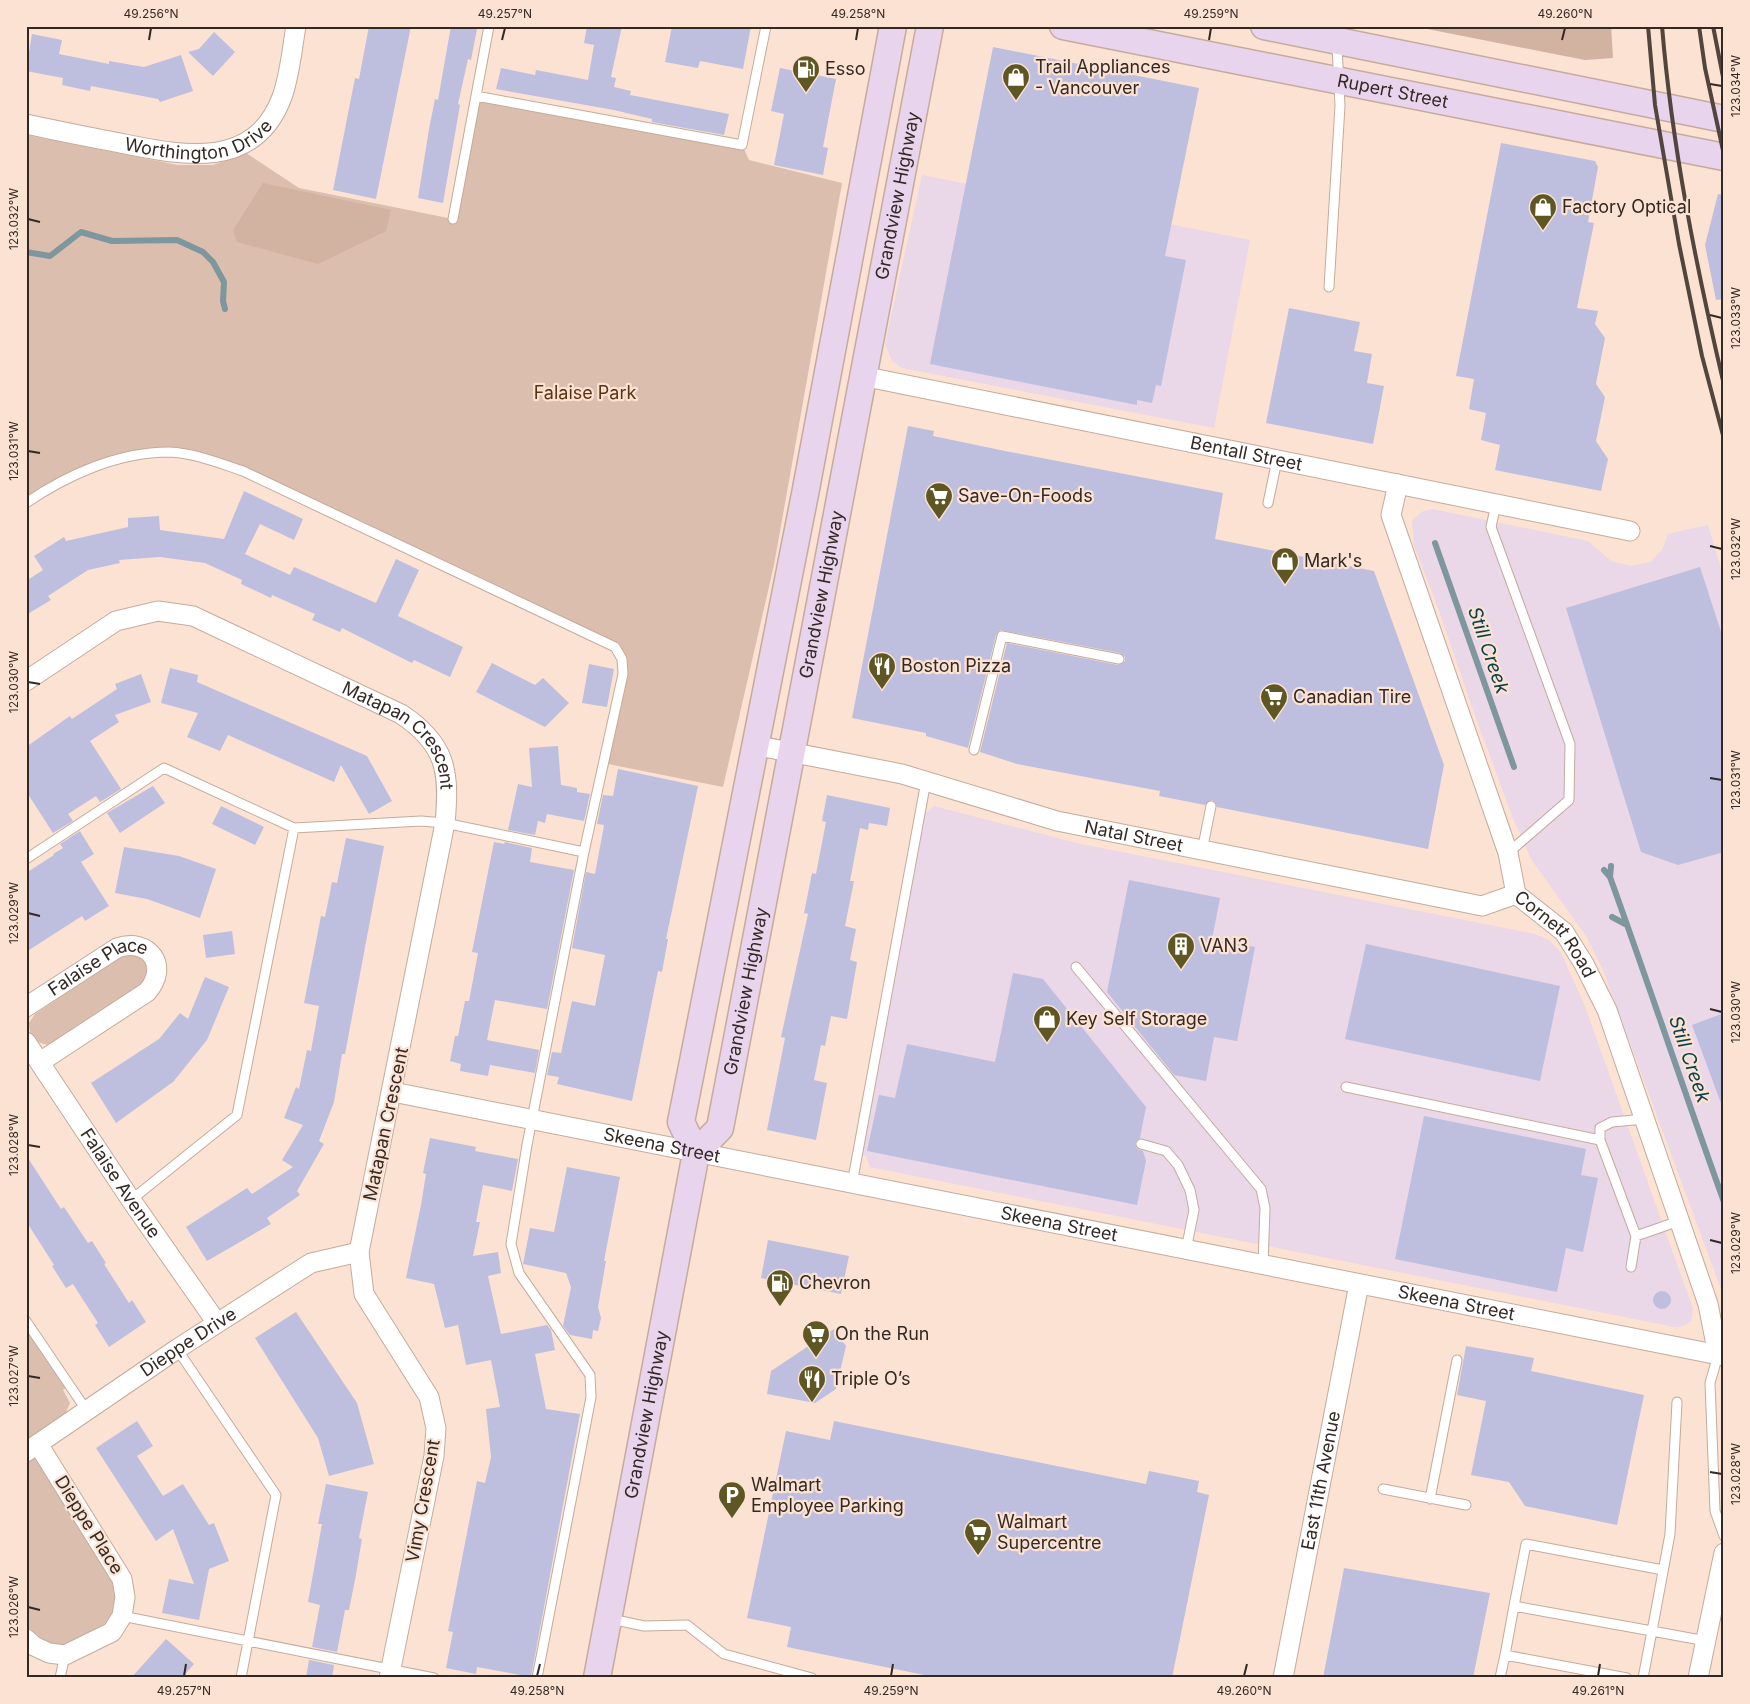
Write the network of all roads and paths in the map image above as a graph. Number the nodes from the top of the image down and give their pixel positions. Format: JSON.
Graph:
{"nodes":[{"id":1,"x":296,"y":26,"type":"edge"},
{"id":2,"x":489,"y":26,"type":"edge"},
{"id":3,"x":766,"y":26,"type":"edge"},
{"id":4,"x":892,"y":26,"type":"edge"},
{"id":5,"x":930,"y":26,"type":"edge"},
{"id":6,"x":1063,"y":26,"type":"edge"},
{"id":7,"x":1264,"y":26,"type":"edge"},
{"id":8,"x":1337,"y":33,"type":"edge"},
{"id":9,"x":1339,"y":81,"type":"junction"},
{"id":10,"x":476,"y":96,"type":"junction"},
{"id":11,"x":1724,"y":119,"type":"edge"},
{"id":12,"x":26,"y":124,"type":"edge"},
{"id":13,"x":1724,"y":157,"type":"edge"},
{"id":14,"x":453,"y":219,"type":"dead end"},
{"id":15,"x":1329,"y":287,"type":"dead end"},
{"id":16,"x":862,"y":376,"type":"junction"},
{"id":17,"x":1277,"y":460,"type":"junction"},
{"id":18,"x":1398,"y":484,"type":"junction"},
{"id":19,"x":1268,"y":503,"type":"dead end"},
{"id":20,"x":26,"y":504,"type":"edge"},
{"id":21,"x":1496,"y":504,"type":"junction"},
{"id":22,"x":1630,"y":531,"type":"dead end"},
{"id":23,"x":1119,"y":658,"type":"dead end"},
{"id":24,"x":26,"y":681,"type":"edge"},
{"id":25,"x":754,"y":745,"type":"junction"},
{"id":26,"x":974,"y":750,"type":"dead end"},
{"id":27,"x":791,"y":752,"type":"junction"},
{"id":28,"x":926,"y":781,"type":"junction"},
{"id":29,"x":1211,"y":806,"type":"dead end"},
{"id":30,"x":445,"y":823,"type":"junction"},
{"id":31,"x":294,"y":828,"type":"junction"},
{"id":32,"x":1202,"y":851,"type":"junction"},
{"id":33,"x":584,"y":852,"type":"junction"},
{"id":34,"x":1508,"y":854,"type":"junction"},
{"id":35,"x":26,"y":859,"type":"edge"},
{"id":36,"x":1516,"y":894,"type":"junction"},
{"id":37,"x":1076,"y":967,"type":"dead end"},
{"id":38,"x":26,"y":1007,"type":"edge"},
{"id":39,"x":26,"y":1042,"type":"edge"},
{"id":40,"x":40,"y":1062,"type":"junction"},
{"id":41,"x":1346,"y":1087,"type":"dead end"},
{"id":42,"x":393,"y":1092,"type":"junction"},
{"id":43,"x":1644,"y":1119,"type":"junction"},
{"id":44,"x":532,"y":1120,"type":"junction"},
{"id":45,"x":1600,"y":1140,"type":"junction"},
{"id":46,"x":1141,"y":1144,"type":"dead end"},
{"id":47,"x":696,"y":1153,"type":"junction"},
{"id":48,"x":852,"y":1184,"type":"junction"},
{"id":49,"x":131,"y":1200,"type":"junction"},
{"id":50,"x":1680,"y":1221,"type":"junction"},
{"id":51,"x":1636,"y":1236,"type":"junction"},
{"id":52,"x":1186,"y":1250,"type":"junction"},
{"id":53,"x":359,"y":1252,"type":"junction"},
{"id":54,"x":1263,"y":1265,"type":"junction"},
{"id":55,"x":1631,"y":1267,"type":"dead end"},
{"id":56,"x":1359,"y":1284,"type":"junction"},
{"id":57,"x":26,"y":1321,"type":"edge"},
{"id":58,"x":217,"y":1323,"type":"junction"},
{"id":59,"x":177,"y":1349,"type":"junction"},
{"id":60,"x":1722,"y":1358,"type":"edge"},
{"id":61,"x":1457,"y":1360,"type":"dead end"},
{"id":62,"x":1676,"y":1402,"type":"dead end"},
{"id":63,"x":87,"y":1412,"type":"junction"},
{"id":64,"x":32,"y":1448,"type":"edge"},
{"id":65,"x":1384,"y":1490,"type":"dead end"},
{"id":66,"x":1430,"y":1499,"type":"junction"},
{"id":67,"x":1466,"y":1505,"type":"dead end"},
{"id":68,"x":1724,"y":1536,"type":"edge"},
{"id":69,"x":1724,"y":1553,"type":"edge"},
{"id":70,"x":1663,"y":1570,"type":"junction"},
{"id":71,"x":1514,"y":1606,"type":"junction"},
{"id":72,"x":122,"y":1616,"type":"junction"},
{"id":73,"x":608,"y":1618,"type":"junction"},
{"id":74,"x":1652,"y":1631,"type":"junction"},
{"id":75,"x":26,"y":1639,"type":"edge"},
{"id":76,"x":1706,"y":1641,"type":"junction"},
{"id":77,"x":250,"y":1642,"type":"junction"},
{"id":78,"x":65,"y":1655,"type":"junction"},
{"id":79,"x":1505,"y":1655,"type":"junction"},
{"id":80,"x":390,"y":1674,"type":"edge"},
{"id":81,"x":60,"y":1678,"type":"edge"},
{"id":82,"x":241,"y":1678,"type":"edge"},
{"id":83,"x":434,"y":1678,"type":"edge"},
{"id":84,"x":538,"y":1678,"type":"edge"},
{"id":85,"x":597,"y":1678,"type":"edge"},
{"id":86,"x":812,"y":1678,"type":"edge"},
{"id":87,"x":1283,"y":1678,"type":"edge"},
{"id":88,"x":1500,"y":1678,"type":"edge"},
{"id":89,"x":1627,"y":1678,"type":"edge"},
{"id":90,"x":1643,"y":1678,"type":"edge"},
{"id":91,"x":1698,"y":1678,"type":"edge"}],
"edges":[{"from":1,"to":12,"type":"street","name":"Worthington Drive"},
{"from":2,"to":10,"type":"lane"},
{"from":3,"to":10,"type":"lane"},
{"from":4,"to":25,"type":"main road","name":"Grandview Highway"},
{"from":5,"to":16,"type":"main road","name":"Grandview Highway"},
{"from":6,"to":9,"type":"main road","name":"Rupert Street"},
{"from":7,"to":8,"type":"main road"},
{"from":8,"to":9,"type":"lane"},
{"from":8,"to":11,"type":"main road"},
{"from":9,"to":13,"type":"main road","name":"Rupert Street"},
{"from":9,"to":15,"type":"lane"},
{"from":10,"to":14,"type":"lane"},
{"from":16,"to":17,"type":"street","name":"Bentall Street"},
{"from":16,"to":27,"type":"main road","name":"Grandview Highway"},
{"from":17,"to":18,"type":"street","name":"Bentall Street"},
{"from":17,"to":19,"type":"lane"},
{"from":18,"to":21,"type":"street","name":"Bentall Street"},
{"from":18,"to":34,"type":"street","name":"Cornett Road"},
{"from":20,"to":33,"type":"lane"},
{"from":21,"to":22,"type":"street","name":"Bentall Street"},
{"from":21,"to":34,"type":"lane"},
{"from":23,"to":26,"type":"lane"},
{"from":24,"to":30,"type":"street","name":"Matapan Crescent"},
{"from":25,"to":27,"type":"street","name":"Natal Street"},
{"from":25,"to":47,"type":"main road","name":"Grandview Highway"},
{"from":27,"to":28,"type":"street","name":"Natal Street"},
{"from":27,"to":47,"type":"main road","name":"Grandview Highway"},
{"from":28,"to":32,"type":"street","name":"Natal Street"},
{"from":28,"to":48,"type":"lane"},
{"from":29,"to":32,"type":"lane"},
{"from":30,"to":31,"type":"lane"},
{"from":30,"to":33,"type":"lane"},
{"from":30,"to":42,"type":"street","name":"Matapan Crescent"},
{"from":31,"to":35,"type":"lane"},
{"from":31,"to":49,"type":"lane"},
{"from":32,"to":36,"type":"street","name":"Natal Street"},
{"from":33,"to":44,"type":"lane"},
{"from":34,"to":36,"type":"street","name":"Cornett Road"},
{"from":36,"to":43,"type":"street","name":"Cornett Road"},
{"from":37,"to":54,"type":"lane"},
{"from":38,"to":40,"type":"street","name":"Falaise Place"},
{"from":39,"to":40,"type":"street","name":"Falaise Avenue"},
{"from":40,"to":49,"type":"street","name":"Falaise Avenue"},
{"from":41,"to":45,"type":"lane"},
{"from":42,"to":44,"type":"street","name":"Skeena Street"},
{"from":42,"to":53,"type":"street","name":"Matapan Crescent"},
{"from":43,"to":45,"type":"lane"},
{"from":43,"to":50,"type":"street","name":"Cornett Road"},
{"from":44,"to":47,"type":"street","name":"Skeena Street"},
{"from":44,"to":84,"type":"lane"},
{"from":45,"to":51,"type":"lane"},
{"from":46,"to":52,"type":"lane"},
{"from":47,"to":48,"type":"street","name":"Skeena Street"},
{"from":47,"to":73,"type":"main road","name":"Grandview Highway"},
{"from":48,"to":52,"type":"street","name":"Skeena Street"},
{"from":49,"to":58,"type":"street","name":"Falaise Avenue"},
{"from":50,"to":51,"type":"lane"},
{"from":50,"to":60,"type":"street","name":"Cornett Road"},
{"from":51,"to":55,"type":"lane"},
{"from":52,"to":54,"type":"street","name":"Skeena Street"},
{"from":53,"to":58,"type":"street","name":"Dieppe Drive"},
{"from":53,"to":80,"type":"street","name":"Vimy Crescent"},
{"from":54,"to":56,"type":"street","name":"Skeena Street"},
{"from":56,"to":60,"type":"street","name":"Skeena Street"},
{"from":56,"to":87,"type":"street","name":"East 11th Avenue"},
{"from":57,"to":63,"type":"lane"},
{"from":58,"to":59,"type":"street","name":"Dieppe Drive"},
{"from":59,"to":63,"type":"street","name":"Dieppe Drive"},
{"from":59,"to":77,"type":"lane"},
{"from":60,"to":68,"type":"lane"},
{"from":61,"to":66,"type":"lane"},
{"from":62,"to":70,"type":"lane"},
{"from":63,"to":64,"type":"street","name":"Dieppe Drive"},
{"from":64,"to":72,"type":"street","name":"Dieppe Place"},
{"from":65,"to":66,"type":"lane"},
{"from":66,"to":67,"type":"lane"},
{"from":69,"to":76,"type":"street"},
{"from":70,"to":71,"type":"lane"},
{"from":70,"to":74,"type":"lane"},
{"from":71,"to":74,"type":"lane"},
{"from":71,"to":79,"type":"lane"},
{"from":72,"to":77,"type":"lane"},
{"from":72,"to":78,"type":"street"},
{"from":73,"to":85,"type":"main road","name":"Grandview Highway"},
{"from":73,"to":86,"type":"lane"},
{"from":74,"to":76,"type":"lane"},
{"from":74,"to":90,"type":"lane"},
{"from":75,"to":78,"type":"street"},
{"from":76,"to":91,"type":"street"},
{"from":77,"to":80,"type":"lane"},
{"from":77,"to":82,"type":"lane"},
{"from":78,"to":81,"type":"lane"},
{"from":79,"to":88,"type":"lane"},
{"from":79,"to":89,"type":"lane"},
{"from":80,"to":83,"type":"lane"}]}
